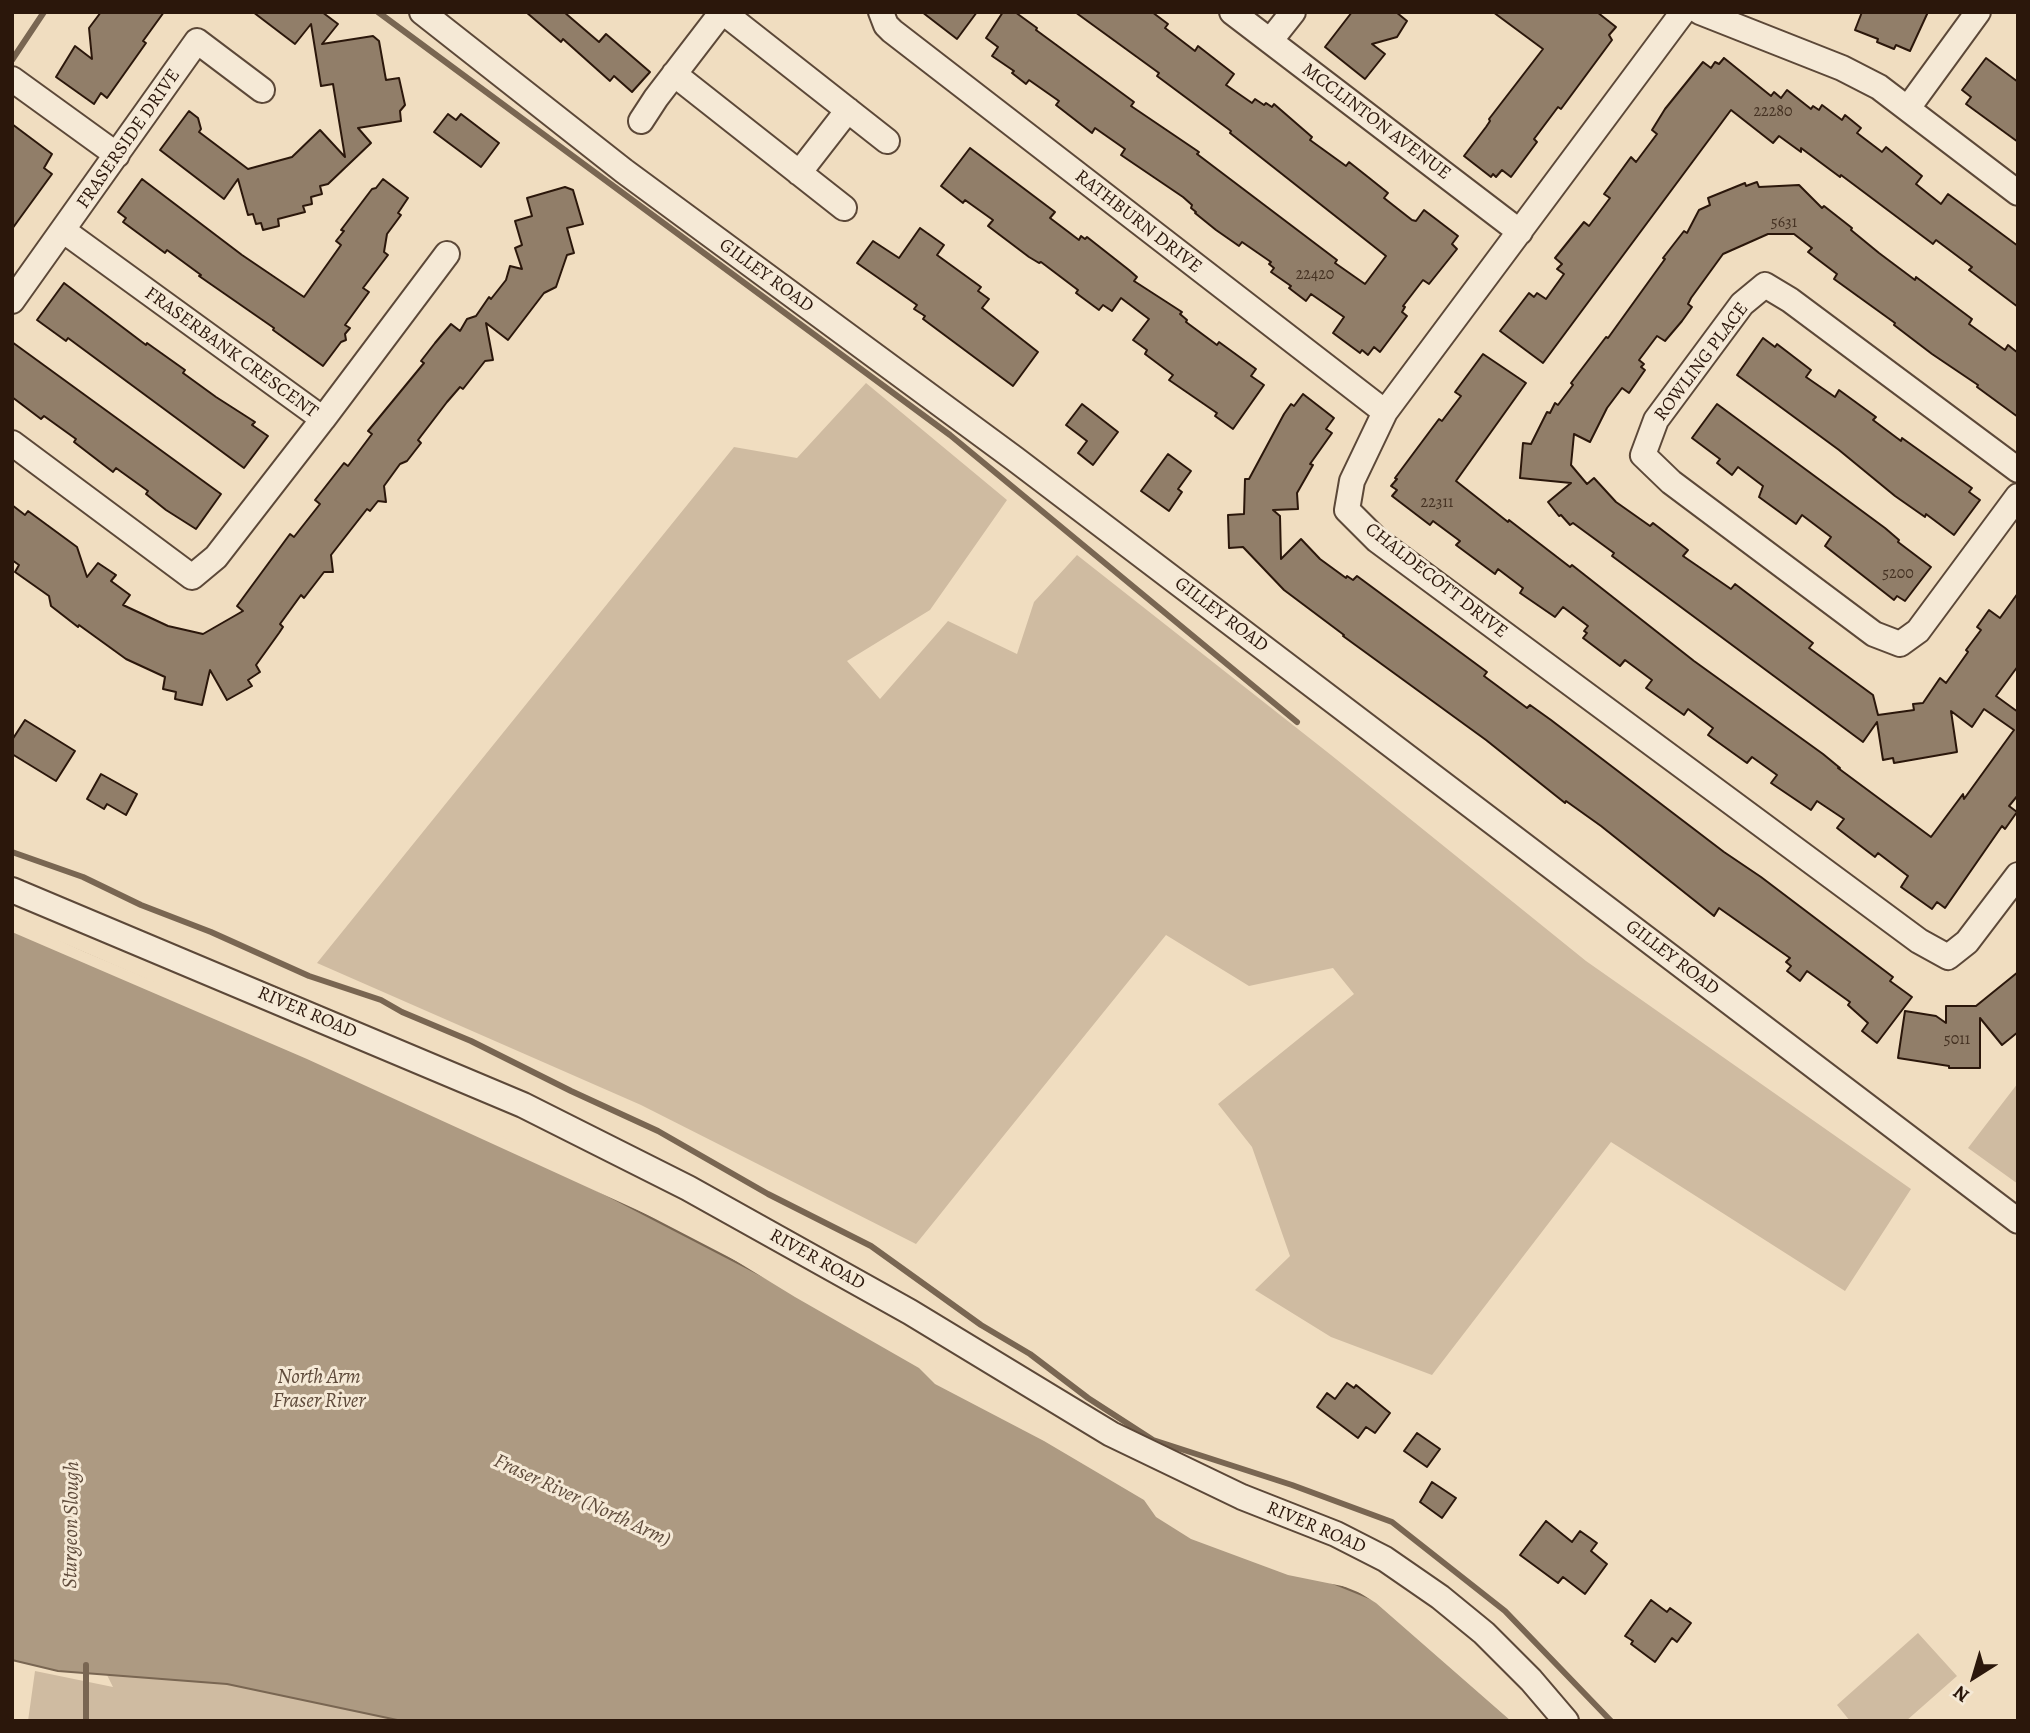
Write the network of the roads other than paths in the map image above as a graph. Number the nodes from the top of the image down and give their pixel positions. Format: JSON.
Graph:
{"nodes":[{"id":1,"x":422,"y":12,"type":"edge"},
{"id":2,"x":723,"y":12,"type":"edge"},
{"id":3,"x":1232,"y":12,"type":"edge"},
{"id":4,"x":1293,"y":12,"type":"edge"},
{"id":5,"x":1683,"y":12,"type":"edge"},
{"id":6,"x":1700,"y":12,"type":"edge"},
{"id":7,"x":1978,"y":12,"type":"edge"},
{"id":8,"x":886,"y":22,"type":"edge"},
{"id":9,"x":1270,"y":41,"type":"junction"},
{"id":10,"x":674,"y":74,"type":"junction"},
{"id":11,"x":19,"y":84,"type":"edge"},
{"id":12,"x":262,"y":90,"type":"dead end"},
{"id":13,"x":1908,"y":108,"type":"junction"},
{"id":14,"x":848,"y":110,"type":"junction"},
{"id":15,"x":641,"y":121,"type":"dead end"},
{"id":16,"x":887,"y":141,"type":"dead end"},
{"id":17,"x":117,"y":155,"type":"junction"},
{"id":18,"x":799,"y":173,"type":"junction"},
{"id":19,"x":2018,"y":193,"type":"edge"},
{"id":20,"x":844,"y":208,"type":"dead end"},
{"id":21,"x":64,"y":231,"type":"junction"},
{"id":22,"x":1520,"y":232,"type":"junction"},
{"id":23,"x":447,"y":254,"type":"dead end"},
{"id":24,"x":12,"y":301,"type":"edge"},
{"id":25,"x":1385,"y":412,"type":"junction"},
{"id":26,"x":323,"y":419,"type":"junction"},
{"id":27,"x":12,"y":443,"type":"edge"},
{"id":28,"x":2018,"y":470,"type":"edge"},
{"id":29,"x":2018,"y":496,"type":"edge"},
{"id":30,"x":2018,"y":875,"type":"edge"},
{"id":31,"x":12,"y":890,"type":"edge"},
{"id":32,"x":2018,"y":1221,"type":"edge"},
{"id":33,"x":1566,"y":1721,"type":"edge"}],
"edges":[{"from":1,"to":32,"type":"street","name":"GILLEY ROAD"},
{"from":2,"to":10,"type":"street"},
{"from":2,"to":14,"type":"street"},
{"from":3,"to":9,"type":"street","name":"MCCLINTON AVENUE"},
{"from":4,"to":9,"type":"street"},
{"from":5,"to":22,"type":"street","name":"CHALDECOTT DRIVE"},
{"from":6,"to":13,"type":"street"},
{"from":7,"to":13,"type":"street"},
{"from":8,"to":25,"type":"street","name":"RATHBURN DRIVE"},
{"from":9,"to":22,"type":"street","name":"MCCLINTON AVENUE"},
{"from":10,"to":15,"type":"street"},
{"from":10,"to":18,"type":"street"},
{"from":11,"to":17,"type":"street"},
{"from":12,"to":17,"type":"street","name":"FRASERSIDE DRIVE"},
{"from":13,"to":19,"type":"street"},
{"from":14,"to":16,"type":"street"},
{"from":14,"to":18,"type":"street"},
{"from":17,"to":21,"type":"street","name":"FRASERSIDE DRIVE"},
{"from":18,"to":20,"type":"street"},
{"from":21,"to":24,"type":"street","name":"FRASERSIDE DRIVE"},
{"from":21,"to":26,"type":"street","name":"FRASERBANK CRESCENT"},
{"from":22,"to":25,"type":"street","name":"CHALDECOTT DRIVE"},
{"from":23,"to":26,"type":"street"},
{"from":25,"to":30,"type":"street","name":"CHALDECOTT DRIVE"},
{"from":26,"to":27,"type":"street","name":"FRASERBANK CRESCENT"},
{"from":28,"to":29,"type":"street","name":"ROWLING PLACE"},
{"from":31,"to":33,"type":"street","name":"RIVER ROAD"}]}
